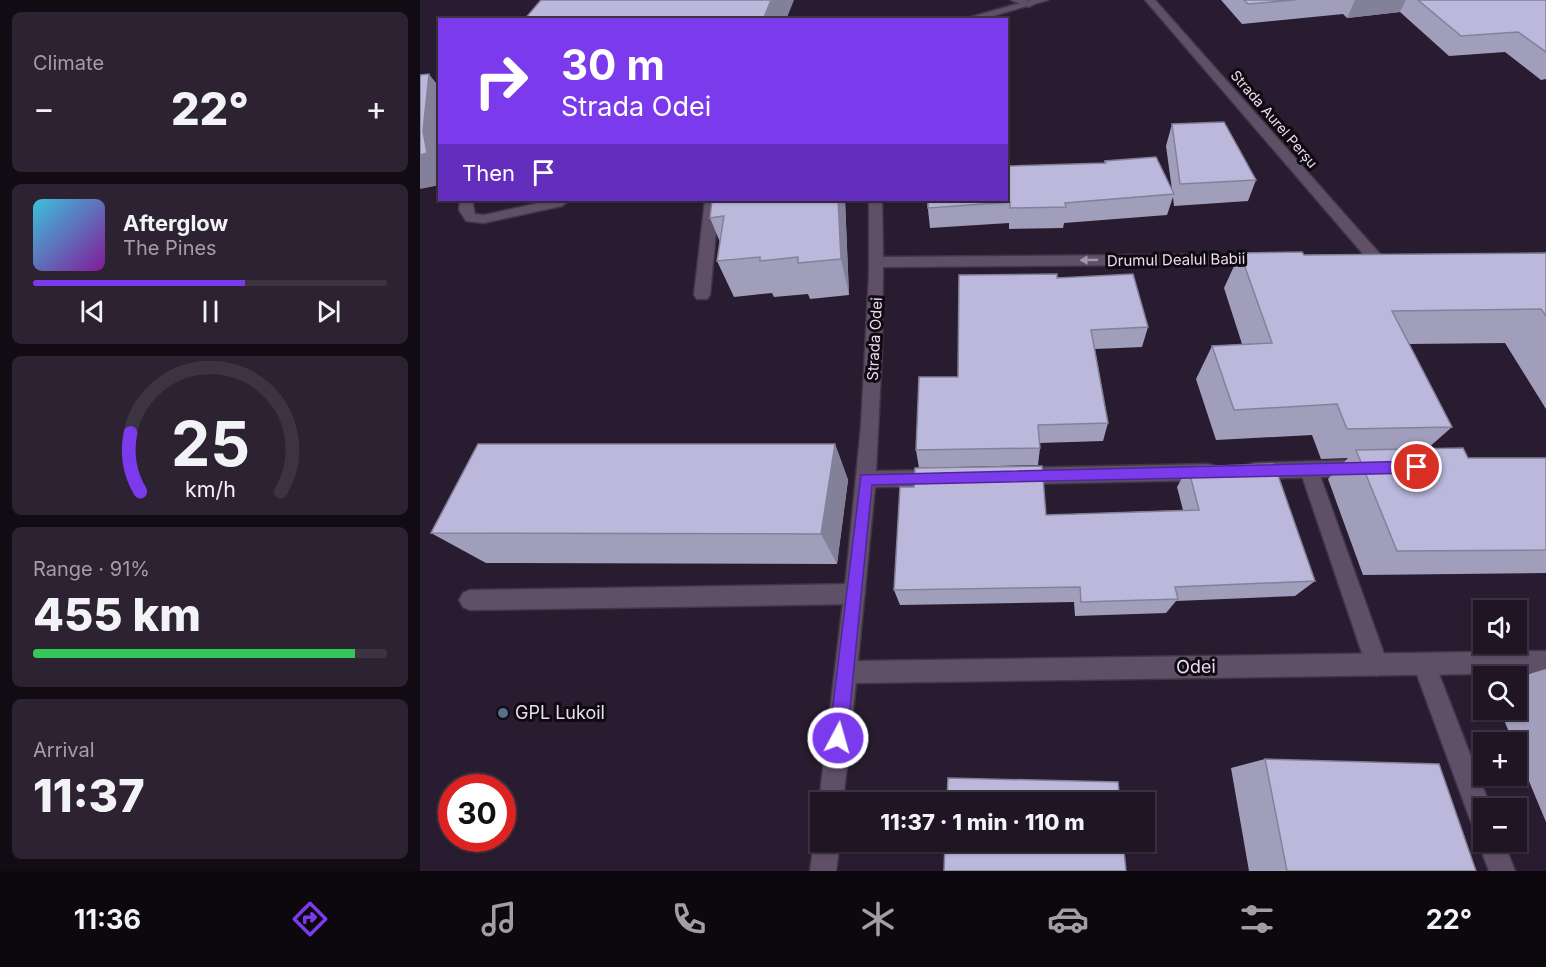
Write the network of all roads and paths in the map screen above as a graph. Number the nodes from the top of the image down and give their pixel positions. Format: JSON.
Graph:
{"nodes":[{"id":1,"x":1016,"y":0,"type":"edge"},
{"id":2,"x":1043,"y":0,"type":"edge"},
{"id":3,"x":1150,"y":0,"type":"edge"},
{"id":4,"x":1029,"y":4,"type":"junction"},
{"id":5,"x":973,"y":18,"type":"edge"},
{"id":6,"x":466,"y":201,"type":"edge"},
{"id":7,"x":561,"y":201,"type":"edge"},
{"id":8,"x":712,"y":201,"type":"edge"},
{"id":9,"x":875,"y":201,"type":"edge"},
{"id":10,"x":1352,"y":258,"type":"edge"},
{"id":11,"x":1269,"y":259,"type":"edge"},
{"id":12,"x":878,"y":262,"type":"junction"},
{"id":13,"x":702,"y":295,"type":"dead end"},
{"id":14,"x":1377,"y":468,"type":"edge"},
{"id":15,"x":1309,"y":470,"type":"junction"},
{"id":16,"x":998,"y":476,"type":"edge"},
{"id":17,"x":962,"y":477,"type":"edge"},
{"id":18,"x":866,"y":479,"type":"junction"},
{"id":19,"x":854,"y":594,"type":"junction"},
{"id":20,"x":470,"y":600,"type":"dead end"},
{"id":21,"x":1546,"y":663,"type":"edge"},
{"id":22,"x":1424,"y":664,"type":"junction"},
{"id":23,"x":1377,"y":665,"type":"junction"},
{"id":24,"x":845,"y":672,"type":"junction"},
{"id":25,"x":832,"y":792,"type":"edge"},
{"id":26,"x":1475,"y":798,"type":"edge"},
{"id":27,"x":826,"y":852,"type":"edge"},
{"id":28,"x":1495,"y":852,"type":"edge"},
{"id":29,"x":823,"y":871,"type":"edge"},
{"id":30,"x":1502,"y":871,"type":"edge"}],
"edges":[{"from":1,"to":4,"type":"street"},
{"from":2,"to":4,"type":"street"},
{"from":3,"to":10,"type":"street","name":"Strada Aurel Perșu"},
{"from":4,"to":5,"type":"street"},
{"from":6,"to":7,"type":"street"},
{"from":8,"to":13,"type":"street"},
{"from":9,"to":12,"type":"street","name":"Strada Odei"},
{"from":11,"to":12,"type":"street","name":"Drumul Dealul Babii","one_way":true},
{"from":12,"to":18,"type":"street","name":"Strada Odei"},
{"from":14,"to":15,"type":"street"},
{"from":15,"to":16,"type":"street"},
{"from":15,"to":23,"type":"street"},
{"from":17,"to":18,"type":"street"},
{"from":18,"to":19,"type":"street","name":"Strada Odei"},
{"from":19,"to":20,"type":"street"},
{"from":19,"to":24,"type":"street","name":"Strada Odei"},
{"from":21,"to":22,"type":"street","name":"Odei"},
{"from":22,"to":23,"type":"street","name":"Odei"},
{"from":22,"to":26,"type":"street"},
{"from":23,"to":24,"type":"street","name":"Odei"},
{"from":24,"to":25,"type":"street","name":"Strada Odei"},
{"from":27,"to":29,"type":"street"},
{"from":28,"to":30,"type":"street"}]}
